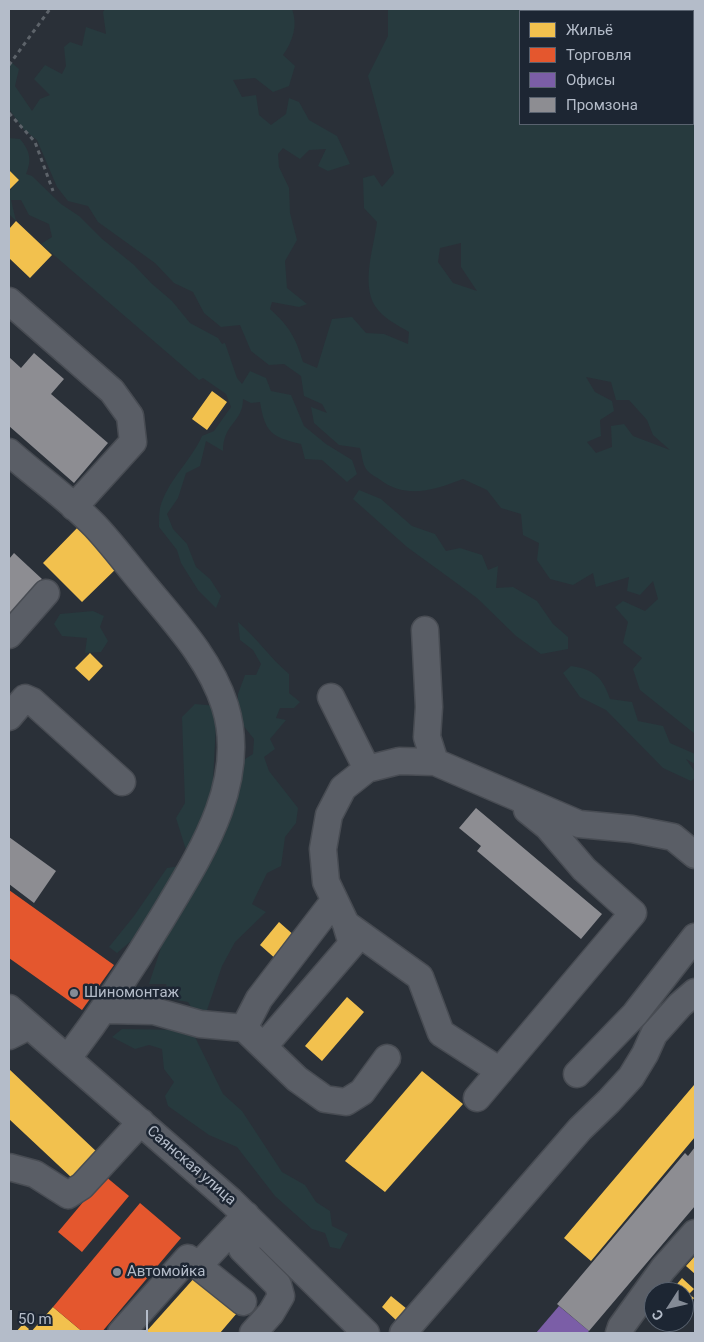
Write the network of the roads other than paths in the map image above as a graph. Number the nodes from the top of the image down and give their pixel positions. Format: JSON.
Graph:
{"nodes":[{"id":1,"x":9,"y":302,"type":"edge"},
{"id":2,"x":9,"y":452,"type":"edge"},
{"id":3,"x":74,"y":507,"type":"junction"},
{"id":4,"x":46,"y":593,"type":"dead end"},
{"id":5,"x":425,"y":630,"type":"dead end"},
{"id":6,"x":9,"y":635,"type":"edge"},
{"id":7,"x":332,"y":697,"type":"dead end"},
{"id":8,"x":9,"y":717,"type":"edge"},
{"id":9,"x":434,"y":762,"type":"junction"},
{"id":10,"x":367,"y":769,"type":"junction"},
{"id":11,"x":122,"y":782,"type":"dead end"},
{"id":12,"x":510,"y":795,"type":"junction"},
{"id":13,"x":695,"y":855,"type":"edge"},
{"id":14,"x":340,"y":912,"type":"junction"},
{"id":15,"x":695,"y":938,"type":"edge"},
{"id":16,"x":695,"y":992,"type":"edge"},
{"id":17,"x":9,"y":1008,"type":"edge"},
{"id":18,"x":104,"y":1010,"type":"junction"},
{"id":19,"x":244,"y":1028,"type":"junction"},
{"id":20,"x":19,"y":1031,"type":"edge"},
{"id":21,"x":264,"y":1046,"type":"junction"},
{"id":22,"x":68,"y":1058,"type":"junction"},
{"id":23,"x":387,"y":1058,"type":"dead end"},
{"id":24,"x":500,"y":1071,"type":"junction"},
{"id":25,"x":577,"y":1074,"type":"dead end"},
{"id":26,"x":477,"y":1098,"type":"dead end"},
{"id":27,"x":141,"y":1122,"type":"junction"},
{"id":28,"x":9,"y":1167,"type":"edge"},
{"id":29,"x":252,"y":1222,"type":"junction"},
{"id":30,"x":695,"y":1233,"type":"edge"},
{"id":31,"x":198,"y":1266,"type":"junction"},
{"id":32,"x":243,"y":1302,"type":"dead end"},
{"id":33,"x":121,"y":1333,"type":"edge"},
{"id":34,"x":253,"y":1333,"type":"edge"},
{"id":35,"x":366,"y":1333,"type":"edge"},
{"id":36,"x":403,"y":1333,"type":"edge"},
{"id":37,"x":619,"y":1333,"type":"edge"}],
"edges":[{"from":1,"to":3,"type":"street"},
{"from":2,"to":3,"type":"street"},
{"from":3,"to":18,"type":"street"},
{"from":4,"to":6,"type":"street"},
{"from":5,"to":9,"type":"street"},
{"from":7,"to":10,"type":"street"},
{"from":8,"to":11,"type":"street"},
{"from":9,"to":10,"type":"street"},
{"from":9,"to":12,"type":"street"},
{"from":10,"to":14,"type":"street"},
{"from":12,"to":13,"type":"street"},
{"from":12,"to":24,"type":"street"},
{"from":14,"to":19,"type":"street"},
{"from":14,"to":21,"type":"street"},
{"from":14,"to":24,"type":"street"},
{"from":15,"to":25,"type":"street"},
{"from":16,"to":36,"type":"street"},
{"from":17,"to":20,"type":"street","name":"Саянская улица"},
{"from":18,"to":19,"type":"street"},
{"from":18,"to":22,"type":"street"},
{"from":19,"to":21,"type":"street"},
{"from":20,"to":22,"type":"street","name":"Саянская улица"},
{"from":21,"to":23,"type":"street"},
{"from":22,"to":27,"type":"street","name":"Саянская улица"},
{"from":24,"to":26,"type":"street"},
{"from":27,"to":28,"type":"street"},
{"from":27,"to":29,"type":"street","name":"Саянская улица"},
{"from":29,"to":31,"type":"street"},
{"from":29,"to":34,"type":"street"},
{"from":29,"to":35,"type":"street","name":"Саянская улица"},
{"from":30,"to":37,"type":"street"},
{"from":31,"to":32,"type":"street"},
{"from":31,"to":33,"type":"street"}]}
